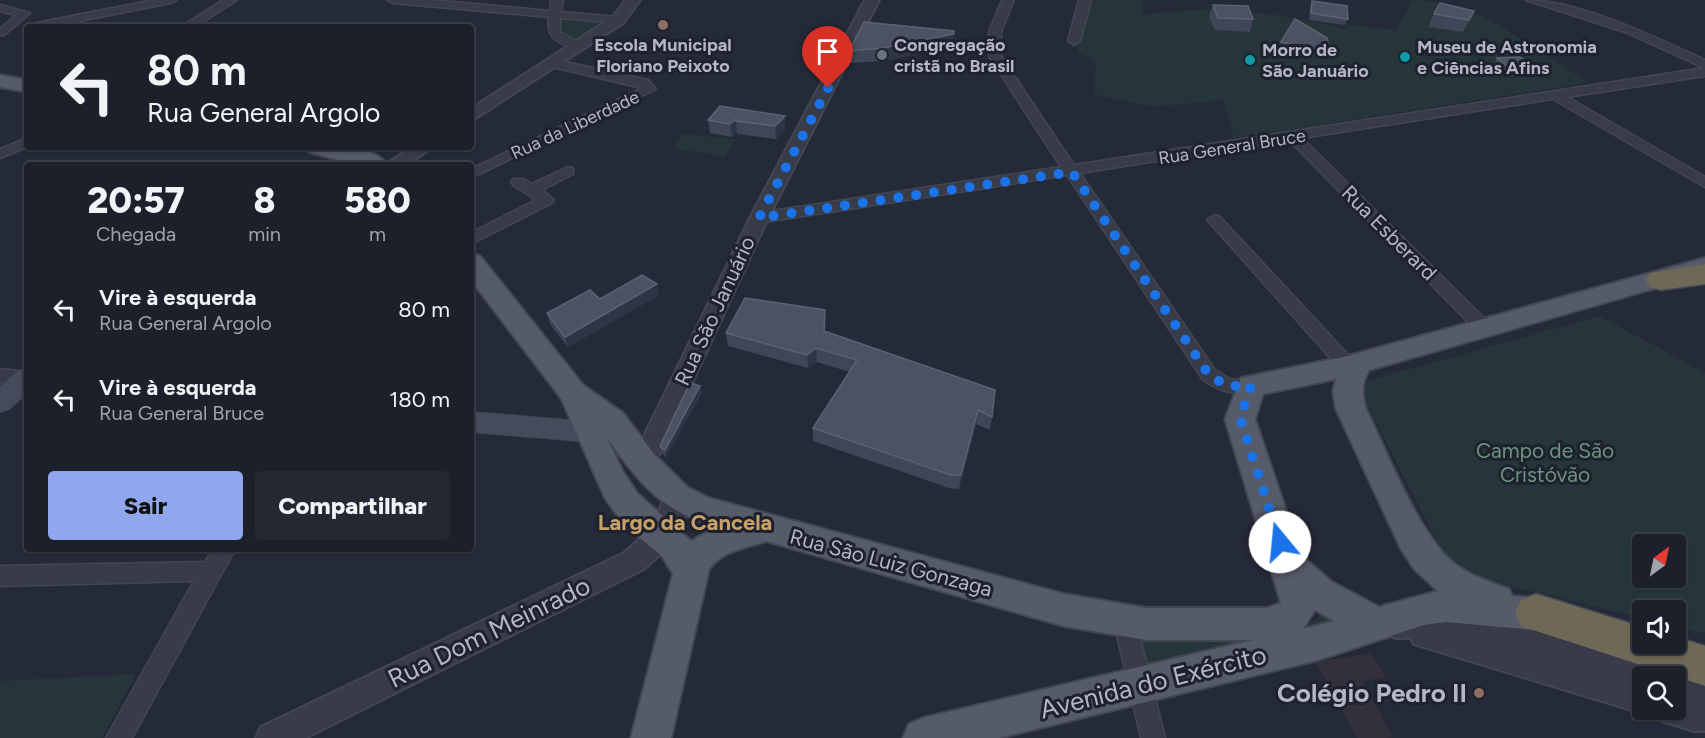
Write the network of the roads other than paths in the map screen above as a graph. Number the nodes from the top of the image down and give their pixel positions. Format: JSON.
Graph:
{"nodes":[{"id":1,"x":171,"y":0,"type":"edge"},
{"id":2,"x":231,"y":0,"type":"edge"},
{"id":3,"x":393,"y":0,"type":"edge"},
{"id":4,"x":556,"y":0,"type":"edge"},
{"id":5,"x":633,"y":0,"type":"edge"},
{"id":6,"x":872,"y":0,"type":"edge"},
{"id":7,"x":1008,"y":0,"type":"edge"},
{"id":8,"x":1085,"y":0,"type":"edge"},
{"id":9,"x":1533,"y":0,"type":"edge"},
{"id":10,"x":0,"y":8,"type":"edge"},
{"id":11,"x":556,"y":13,"type":"junction"},
{"id":12,"x":618,"y":20,"type":"junction"},
{"id":13,"x":45,"y":24,"type":"edge"},
{"id":14,"x":192,"y":24,"type":"edge"},
{"id":15,"x":24,"y":28,"type":"edge"},
{"id":16,"x":2,"y":33,"type":"edge"},
{"id":17,"x":1074,"y":41,"type":"dead end"},
{"id":18,"x":577,"y":45,"type":"junction"},
{"id":19,"x":552,"y":63,"type":"junction"},
{"id":20,"x":1705,"y":65,"type":"edge"},
{"id":21,"x":1705,"y":72,"type":"edge"},
{"id":22,"x":0,"y":81,"type":"edge"},
{"id":23,"x":24,"y":86,"type":"edge"},
{"id":24,"x":1556,"y":96,"type":"junction"},
{"id":25,"x":474,"y":114,"type":"edge"},
{"id":26,"x":1293,"y":137,"type":"junction"},
{"id":27,"x":24,"y":143,"type":"edge"},
{"id":28,"x":330,"y":150,"type":"edge"},
{"id":29,"x":419,"y":150,"type":"edge"},
{"id":30,"x":0,"y":154,"type":"edge"},
{"id":31,"x":370,"y":162,"type":"edge"},
{"id":32,"x":399,"y":162,"type":"edge"},
{"id":33,"x":568,"y":171,"type":"dead end"},
{"id":34,"x":1072,"y":172,"type":"junction"},
{"id":35,"x":474,"y":173,"type":"edge"},
{"id":36,"x":518,"y":182,"type":"dead end"},
{"id":37,"x":1705,"y":183,"type":"edge"},
{"id":38,"x":531,"y":190,"type":"junction"},
{"id":39,"x":759,"y":218,"type":"junction"},
{"id":40,"x":1215,"y":220,"type":"dead end"},
{"id":41,"x":474,"y":237,"type":"edge"},
{"id":42,"x":474,"y":266,"type":"edge"},
{"id":43,"x":1705,"y":266,"type":"edge"},
{"id":44,"x":1705,"y":274,"type":"edge"},
{"id":45,"x":1661,"y":280,"type":"junction"},
{"id":46,"x":1485,"y":329,"type":"junction"},
{"id":47,"x":1353,"y":365,"type":"junction"},
{"id":48,"x":0,"y":376,"type":"edge"},
{"id":49,"x":24,"y":378,"type":"edge"},
{"id":50,"x":24,"y":380,"type":"edge"},
{"id":51,"x":1251,"y":386,"type":"junction"},
{"id":52,"x":573,"y":393,"type":"junction"},
{"id":53,"x":0,"y":402,"type":"edge"},
{"id":54,"x":474,"y":422,"type":"edge"},
{"id":55,"x":592,"y":432,"type":"junction"},
{"id":56,"x":643,"y":463,"type":"junction"},
{"id":57,"x":676,"y":496,"type":"junction"},
{"id":58,"x":763,"y":529,"type":"junction"},
{"id":59,"x":663,"y":535,"type":"junction"},
{"id":60,"x":222,"y":552,"type":"edge"},
{"id":61,"x":1287,"y":563,"type":"junction"},
{"id":62,"x":211,"y":571,"type":"junction"},
{"id":63,"x":689,"y":571,"type":"junction"},
{"id":64,"x":0,"y":576,"type":"edge"},
{"id":65,"x":1536,"y":613,"type":"junction"},
{"id":66,"x":1125,"y":622,"type":"junction"},
{"id":67,"x":1381,"y":624,"type":"junction"},
{"id":68,"x":1632,"y":629,"type":"edge"},
{"id":69,"x":1694,"y":665,"type":"edge"},
{"id":70,"x":1632,"y":670,"type":"edge"},
{"id":71,"x":1138,"y":684,"type":"junction"},
{"id":72,"x":1632,"y":695,"type":"edge"},
{"id":73,"x":1686,"y":714,"type":"edge"},
{"id":74,"x":1705,"y":716,"type":"edge"},
{"id":75,"x":118,"y":738,"type":"edge"},
{"id":76,"x":272,"y":738,"type":"edge"},
{"id":77,"x":651,"y":738,"type":"edge"},
{"id":78,"x":926,"y":738,"type":"edge"},
{"id":79,"x":1154,"y":738,"type":"edge"}],
"edges":[{"from":1,"to":13,"type":"street"},
{"from":2,"to":14,"type":"street"},
{"from":3,"to":11,"type":"street"},
{"from":4,"to":11,"type":"street"},
{"from":5,"to":12,"type":"street"},
{"from":6,"to":39,"type":"street","name":"Rua São Januário"},
{"from":7,"to":34,"type":"street"},
{"from":8,"to":17,"type":"street"},
{"from":9,"to":20,"type":"street"},
{"from":10,"to":16,"type":"street"},
{"from":11,"to":12,"type":"street"},
{"from":11,"to":18,"type":"street"},
{"from":12,"to":18,"type":"street"},
{"from":15,"to":16,"type":"street"},
{"from":18,"to":19,"type":"street"},
{"from":19,"to":25,"type":"street"},
{"from":19,"to":35,"type":"street","name":"Rua da Liberdade"},
{"from":21,"to":24,"type":"street","name":"Rua General Bruce"},
{"from":22,"to":23,"type":"main road"},
{"from":24,"to":26,"type":"street","name":"Rua General Bruce"},
{"from":24,"to":37,"type":"street"},
{"from":26,"to":34,"type":"street","name":"Rua General Bruce"},
{"from":26,"to":46,"type":"street","name":"Rua Esberard"},
{"from":27,"to":30,"type":"street"},
{"from":28,"to":31,"type":"main road"},
{"from":29,"to":32,"type":"street"},
{"from":33,"to":38,"type":"street"},
{"from":34,"to":39,"type":"street","name":"Rua General Bruce"},
{"from":34,"to":51,"type":"street"},
{"from":36,"to":38,"type":"street"},
{"from":38,"to":41,"type":"street"},
{"from":39,"to":56,"type":"street","name":"Rua São Januário"},
{"from":40,"to":47,"type":"street"},
{"from":42,"to":52,"type":"main road","name":"Rua São Luiz Gonzaga"},
{"from":43,"to":45,"type":"main road"},
{"from":44,"to":45,"type":"highway"},
{"from":45,"to":46,"type":"main road"},
{"from":46,"to":47,"type":"main road"},
{"from":47,"to":51,"type":"main road"},
{"from":47,"to":65,"type":"main road"},
{"from":48,"to":49,"type":"street"},
{"from":50,"to":53,"type":"main road"},
{"from":51,"to":61,"type":"main road"},
{"from":52,"to":55,"type":"main road"},
{"from":52,"to":56,"type":"main road","name":"Rua São Luiz Gonzaga"},
{"from":54,"to":55,"type":"main road"},
{"from":55,"to":56,"type":"main road"},
{"from":55,"to":59,"type":"main road"},
{"from":56,"to":57,"type":"main road","name":"Rua São Luiz Gonzaga"},
{"from":57,"to":58,"type":"main road","name":"Rua São Luiz Gonzaga"},
{"from":57,"to":59,"type":"street","name":"Rua Dom Meinrado"},
{"from":58,"to":63,"type":"main road"},
{"from":58,"to":66,"type":"main road","name":"Rua São Luiz Gonzaga"},
{"from":59,"to":63,"type":"main road"},
{"from":59,"to":76,"type":"street","name":"Rua Dom Meinrado"},
{"from":60,"to":62,"type":"street"},
{"from":61,"to":66,"type":"main road","name":"Rua São Luiz Gonzaga"},
{"from":61,"to":67,"type":"main road"},
{"from":62,"to":64,"type":"street"},
{"from":62,"to":75,"type":"street"},
{"from":63,"to":77,"type":"main road"},
{"from":65,"to":67,"type":"main road"},
{"from":65,"to":68,"type":"main road"},
{"from":65,"to":69,"type":"highway"},
{"from":66,"to":71,"type":"street"},
{"from":67,"to":70,"type":"street"},
{"from":67,"to":71,"type":"main road","name":"Avenida do Exército"},
{"from":67,"to":72,"type":"street"},
{"from":71,"to":78,"type":"main road","name":"Avenida do Exército"},
{"from":71,"to":79,"type":"street"},
{"from":73,"to":74,"type":"street"}]}
